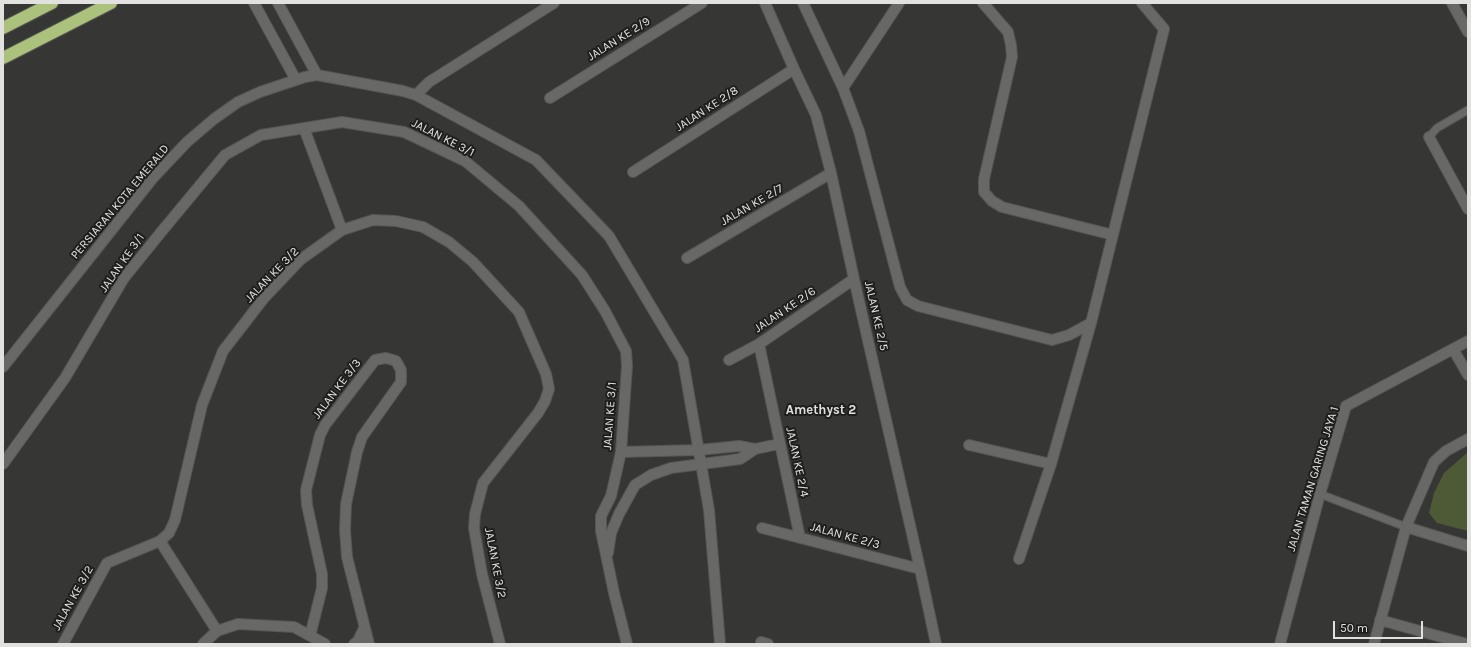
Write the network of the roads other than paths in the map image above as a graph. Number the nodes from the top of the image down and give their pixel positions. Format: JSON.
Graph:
{"nodes":[{"id":1,"x":52,"y":3,"type":"edge"},
{"id":2,"x":112,"y":3,"type":"edge"},
{"id":3,"x":254,"y":3,"type":"edge"},
{"id":4,"x":278,"y":3,"type":"edge"},
{"id":5,"x":554,"y":3,"type":"edge"},
{"id":6,"x":702,"y":3,"type":"edge"},
{"id":7,"x":765,"y":3,"type":"edge"},
{"id":8,"x":803,"y":3,"type":"edge"},
{"id":9,"x":899,"y":3,"type":"edge"},
{"id":10,"x":983,"y":3,"type":"edge"},
{"id":11,"x":1142,"y":3,"type":"edge"},
{"id":12,"x":1452,"y":3,"type":"edge"},
{"id":13,"x":3,"y":28,"type":"edge"},
{"id":14,"x":1468,"y":32,"type":"edge"},
{"id":15,"x":3,"y":58,"type":"edge"},
{"id":16,"x":794,"y":69,"type":"junction"},
{"id":17,"x":317,"y":75,"type":"junction"},
{"id":18,"x":301,"y":78,"type":"junction"},
{"id":19,"x":843,"y":88,"type":"junction"},
{"id":20,"x":416,"y":95,"type":"junction"},
{"id":21,"x":550,"y":98,"type":"dead end"},
{"id":22,"x":1468,"y":110,"type":"edge"},
{"id":23,"x":304,"y":128,"type":"junction"},
{"id":24,"x":1429,"y":138,"type":"joint"},
{"id":25,"x":633,"y":172,"type":"dead end"},
{"id":26,"x":831,"y":174,"type":"junction"},
{"id":27,"x":1468,"y":209,"type":"edge"},
{"id":28,"x":342,"y":230,"type":"junction"},
{"id":29,"x":1113,"y":235,"type":"junction"},
{"id":30,"x":686,"y":258,"type":"dead end"},
{"id":31,"x":854,"y":279,"type":"junction"},
{"id":32,"x":1091,"y":323,"type":"junction"},
{"id":33,"x":1468,"y":341,"type":"edge"},
{"id":34,"x":759,"y":344,"type":"junction"},
{"id":35,"x":1453,"y":349,"type":"junction"},
{"id":36,"x":729,"y":360,"type":"dead end"},
{"id":37,"x":3,"y":367,"type":"edge"},
{"id":38,"x":1468,"y":375,"type":"edge"},
{"id":39,"x":1468,"y":439,"type":"edge"},
{"id":40,"x":780,"y":444,"type":"junction"},
{"id":41,"x":969,"y":445,"type":"dead end"},
{"id":42,"x":755,"y":449,"type":"junction"},
{"id":43,"x":699,"y":450,"type":"junction"},
{"id":44,"x":621,"y":452,"type":"junction"},
{"id":45,"x":3,"y":464,"type":"edge"},
{"id":46,"x":1051,"y":464,"type":"junction"},
{"id":47,"x":701,"y":465,"type":"junction"},
{"id":48,"x":1320,"y":494,"type":"junction"},
{"id":49,"x":1406,"y":527,"type":"junction"},
{"id":50,"x":762,"y":528,"type":"dead end"},
{"id":51,"x":800,"y":538,"type":"junction"},
{"id":52,"x":160,"y":541,"type":"junction"},
{"id":53,"x":1468,"y":546,"type":"edge"},
{"id":54,"x":1019,"y":558,"type":"dead end"},
{"id":55,"x":607,"y":559,"type":"junction"},
{"id":56,"x":920,"y":569,"type":"junction"},
{"id":57,"x":1380,"y":620,"type":"junction"},
{"id":58,"x":364,"y":628,"type":"junction"},
{"id":59,"x":217,"y":631,"type":"junction"},
{"id":60,"x":310,"y":636,"type":"junction"},
{"id":61,"x":63,"y":644,"type":"edge"},
{"id":62,"x":203,"y":644,"type":"edge"},
{"id":63,"x":325,"y":644,"type":"edge"},
{"id":64,"x":354,"y":644,"type":"edge"},
{"id":65,"x":369,"y":644,"type":"edge"},
{"id":66,"x":500,"y":644,"type":"edge"},
{"id":67,"x":628,"y":644,"type":"edge"},
{"id":68,"x":720,"y":644,"type":"edge"},
{"id":69,"x":936,"y":644,"type":"edge"},
{"id":70,"x":1280,"y":644,"type":"edge"},
{"id":71,"x":1374,"y":644,"type":"edge"},
{"id":72,"x":1467,"y":644,"type":"edge"}],
"edges":[{"from":1,"to":13,"type":"highway"},
{"from":2,"to":15,"type":"highway"},
{"from":3,"to":18,"type":"street"},
{"from":4,"to":17,"type":"street"},
{"from":5,"to":20,"type":"street"},
{"from":6,"to":21,"type":"street","name":"JALAN KE 2/9"},
{"from":7,"to":16,"type":"street","name":"JALAN KE 2/5"},
{"from":8,"to":19,"type":"street"},
{"from":9,"to":19,"type":"street"},
{"from":10,"to":29,"type":"street"},
{"from":11,"to":29,"type":"street"},
{"from":12,"to":14,"type":"street"},
{"from":16,"to":25,"type":"street","name":"JALAN KE 2/8"},
{"from":16,"to":26,"type":"street","name":"JALAN KE 2/5"},
{"from":17,"to":18,"type":"street","name":"PERSIARAN KOTA EMERALD"},
{"from":17,"to":20,"type":"street"},
{"from":18,"to":37,"type":"street","name":"PERSIARAN KOTA EMERALD"},
{"from":19,"to":32,"type":"street"},
{"from":20,"to":43,"type":"street"},
{"from":22,"to":24,"type":"lane"},
{"from":23,"to":28,"type":"street"},
{"from":23,"to":44,"type":"street","name":"JALAN KE 3/1"},
{"from":23,"to":45,"type":"street","name":"JALAN KE 3/1"},
{"from":24,"to":27,"type":"street"},
{"from":26,"to":30,"type":"street","name":"JALAN KE 2/7"},
{"from":26,"to":31,"type":"street","name":"JALAN KE 2/5"},
{"from":28,"to":52,"type":"street","name":"JALAN KE 3/2"},
{"from":28,"to":66,"type":"street","name":"JALAN KE 3/2"},
{"from":29,"to":32,"type":"street"},
{"from":31,"to":34,"type":"street","name":"JALAN KE 2/6"},
{"from":31,"to":56,"type":"street","name":"JALAN KE 2/5"},
{"from":32,"to":46,"type":"street"},
{"from":33,"to":35,"type":"street","name":"JALAN TAMAN GARING JAYA 1"},
{"from":34,"to":36,"type":"street","name":"JALAN KE 2/6"},
{"from":34,"to":40,"type":"street","name":"JALAN KE 2/4"},
{"from":35,"to":38,"type":"street"},
{"from":35,"to":48,"type":"street","name":"JALAN TAMAN GARING JAYA 1"},
{"from":39,"to":49,"type":"street"},
{"from":40,"to":42,"type":"street"},
{"from":40,"to":51,"type":"street","name":"JALAN KE 2/4"},
{"from":41,"to":46,"type":"street"},
{"from":42,"to":43,"type":"street"},
{"from":42,"to":47,"type":"street"},
{"from":43,"to":44,"type":"street"},
{"from":43,"to":47,"type":"street"},
{"from":44,"to":55,"type":"street","name":"JALAN KE 3/1"},
{"from":46,"to":54,"type":"street"},
{"from":47,"to":55,"type":"street"},
{"from":47,"to":68,"type":"street"},
{"from":48,"to":49,"type":"lane"},
{"from":48,"to":70,"type":"street","name":"JALAN TAMAN GARING JAYA 1"},
{"from":49,"to":53,"type":"street"},
{"from":49,"to":57,"type":"street"},
{"from":50,"to":51,"type":"street","name":"JALAN KE 2/3"},
{"from":51,"to":56,"type":"street","name":"JALAN KE 2/3"},
{"from":52,"to":59,"type":"street"},
{"from":52,"to":61,"type":"street","name":"JALAN KE 3/2"},
{"from":55,"to":67,"type":"street","name":"JALAN KE 3/1"},
{"from":56,"to":69,"type":"street","name":"JALAN KE 2/5"},
{"from":57,"to":71,"type":"street"},
{"from":57,"to":72,"type":"street"},
{"from":58,"to":60,"type":"street","name":"JALAN KE 3/3"},
{"from":58,"to":64,"type":"street"},
{"from":58,"to":65,"type":"street","name":"JALAN KE 3/3"},
{"from":59,"to":60,"type":"street"},
{"from":59,"to":62,"type":"street"},
{"from":60,"to":63,"type":"street"}]}
